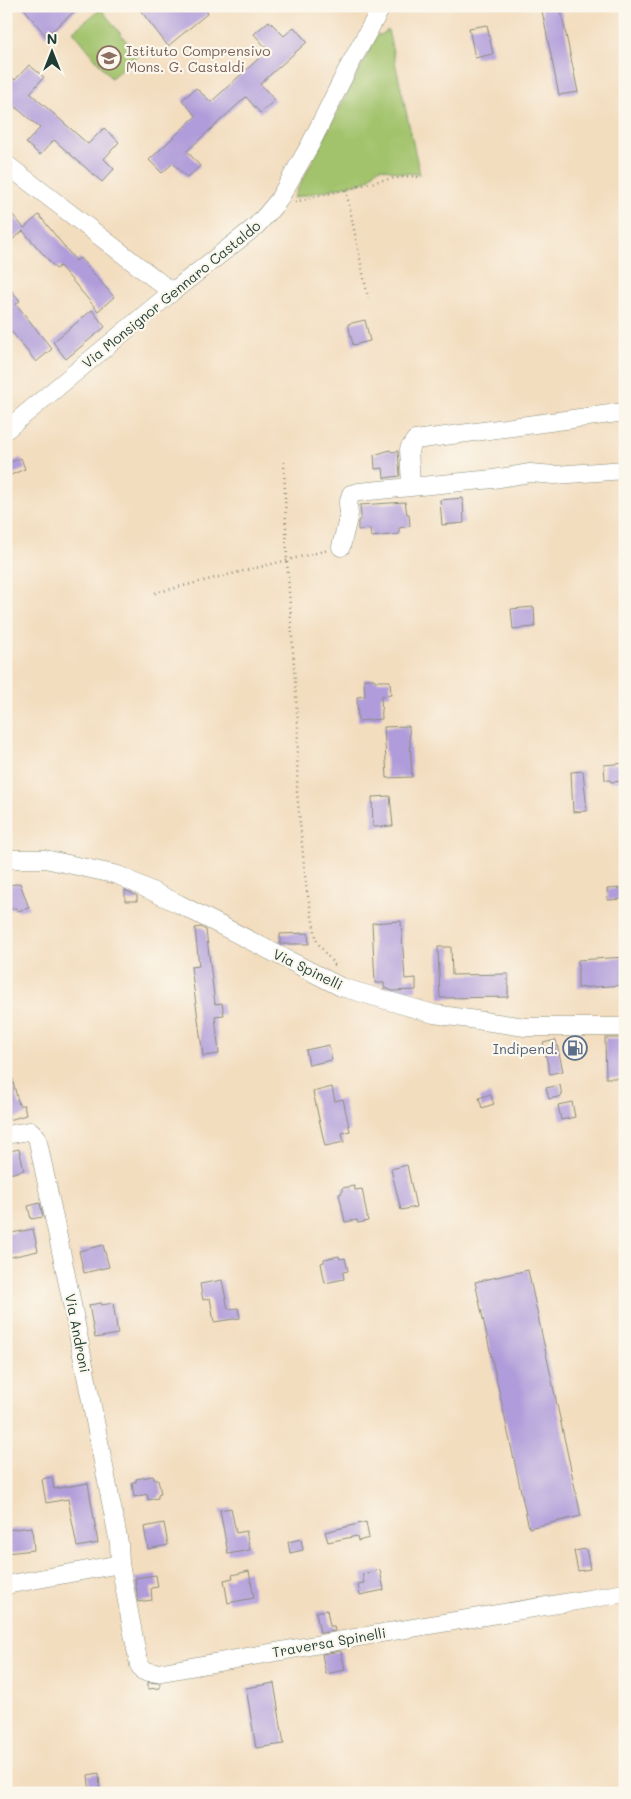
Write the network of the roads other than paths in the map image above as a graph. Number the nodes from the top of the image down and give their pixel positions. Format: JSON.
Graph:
{"nodes":[{"id":1,"x":382,"y":6,"type":"edge"},
{"id":2,"x":6,"y":164,"type":"edge"},
{"id":3,"x":172,"y":292,"type":"junction"},
{"id":4,"x":625,"y":412,"type":"edge"},
{"id":5,"x":6,"y":430,"type":"edge"},
{"id":6,"x":625,"y":470,"type":"edge"},
{"id":7,"x":411,"y":486,"type":"junction"},
{"id":8,"x":341,"y":547,"type":"road end"},
{"id":9,"x":6,"y":859,"type":"edge"},
{"id":10,"x":625,"y":1027,"type":"edge"},
{"id":11,"x":6,"y":1135,"type":"edge"},
{"id":12,"x":120,"y":1564,"type":"junction"},
{"id":13,"x":6,"y":1585,"type":"edge"},
{"id":14,"x":625,"y":1593,"type":"edge"}],
"edges":[{"from":1,"to":3,"type":"street","name":"Via Monsignor Gennaro Castaldo"},
{"from":2,"to":3,"type":"street"},
{"from":3,"to":5,"type":"street","name":"Via Monsignor Gennaro Castaldo"},
{"from":4,"to":7,"type":"street"},
{"from":6,"to":7,"type":"street"},
{"from":7,"to":8,"type":"street"},
{"from":9,"to":10,"type":"street","name":"Via Spinelli"},
{"from":11,"to":12,"type":"street","name":"Via Androni"},
{"from":12,"to":13,"type":"street"},
{"from":12,"to":14,"type":"street","name":"Traversa Spinelli"}]}
